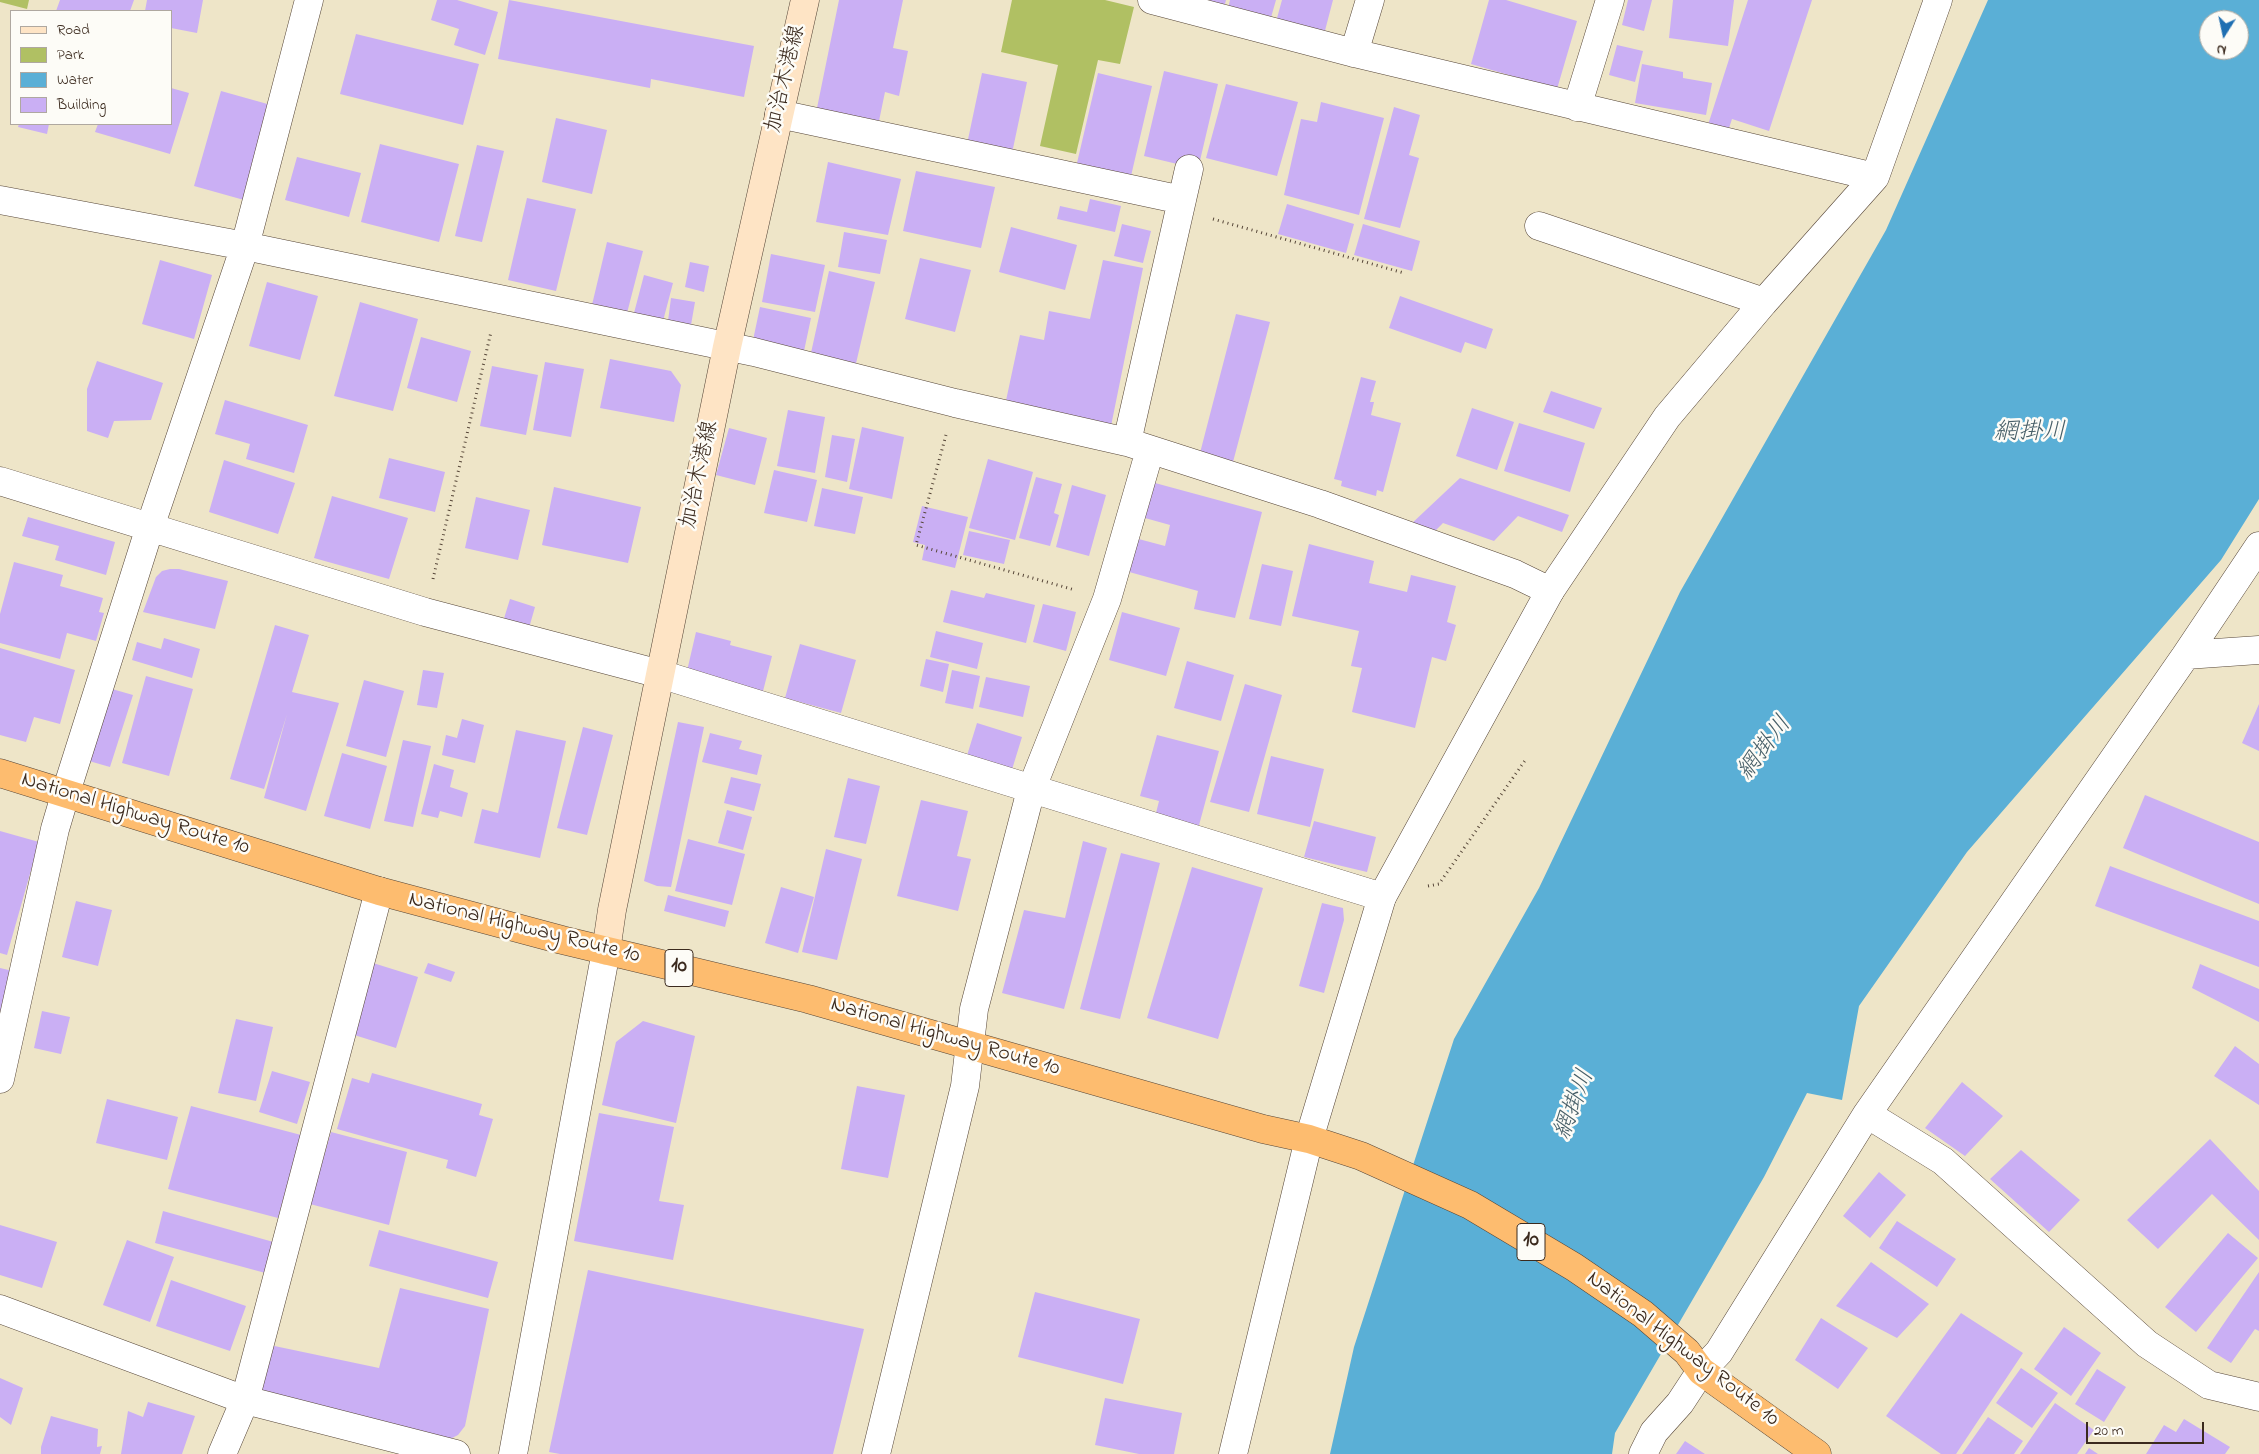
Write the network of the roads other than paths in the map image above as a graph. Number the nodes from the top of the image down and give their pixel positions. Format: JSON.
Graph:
{"nodes":[{"id":1,"x":309,"y":0,"type":"edge"},
{"id":2,"x":805,"y":0,"type":"edge"},
{"id":3,"x":1152,"y":0,"type":"edge"},
{"id":4,"x":1370,"y":0,"type":"edge"},
{"id":5,"x":1610,"y":0,"type":"edge"},
{"id":6,"x":1938,"y":0,"type":"edge"},
{"id":7,"x":1354,"y":53,"type":"junction"},
{"id":8,"x":1577,"y":107,"type":"junction"},
{"id":9,"x":779,"y":114,"type":"junction"},
{"id":10,"x":1189,"y":169,"type":"dead end"},
{"id":11,"x":1875,"y":177,"type":"junction"},
{"id":12,"x":0,"y":200,"type":"edge"},
{"id":13,"x":1181,"y":205,"type":"junction"},
{"id":14,"x":1539,"y":226,"type":"dead end"},
{"id":15,"x":245,"y":246,"type":"junction"},
{"id":16,"x":1764,"y":302,"type":"junction"},
{"id":17,"x":728,"y":347,"type":"junction"},
{"id":18,"x":1139,"y":446,"type":"junction"},
{"id":19,"x":0,"y":481,"type":"edge"},
{"id":20,"x":150,"y":527,"type":"junction"},
{"id":21,"x":2259,"y":546,"type":"edge"},
{"id":22,"x":1550,"y":591,"type":"junction"},
{"id":23,"x":2259,"y":650,"type":"edge"},
{"id":24,"x":2186,"y":656,"type":"junction"},
{"id":25,"x":660,"y":674,"type":"junction"},
{"id":26,"x":0,"y":773,"type":"edge"},
{"id":27,"x":1031,"y":790,"type":"junction"},
{"id":28,"x":66,"y":792,"type":"junction"},
{"id":29,"x":379,"y":891,"type":"junction"},
{"id":30,"x":1382,"y":897,"type":"junction"},
{"id":31,"x":606,"y":951,"type":"junction"},
{"id":32,"x":971,"y":1046,"type":"junction"},
{"id":33,"x":0,"y":1079,"type":"edge"},
{"id":34,"x":1868,"y":1114,"type":"junction"},
{"id":35,"x":1309,"y":1139,"type":"junction"},
{"id":36,"x":0,"y":1309,"type":"edge"},
{"id":37,"x":1694,"y":1362,"type":"junction"},
{"id":38,"x":2259,"y":1397,"type":"edge"},
{"id":39,"x":245,"y":1400,"type":"junction"},
{"id":40,"x":222,"y":1454,"type":"edge"},
{"id":41,"x":456,"y":1454,"type":"edge"},
{"id":42,"x":512,"y":1454,"type":"edge"},
{"id":43,"x":876,"y":1454,"type":"edge"},
{"id":44,"x":1233,"y":1454,"type":"edge"},
{"id":45,"x":1643,"y":1454,"type":"edge"},
{"id":46,"x":1817,"y":1454,"type":"edge"}],
"edges":[{"from":1,"to":15,"type":"street"},
{"from":2,"to":9,"type":"main road","name":"加治木港線"},
{"from":3,"to":7,"type":"street"},
{"from":4,"to":7,"type":"street"},
{"from":5,"to":8,"type":"street"},
{"from":6,"to":11,"type":"street"},
{"from":7,"to":8,"type":"street"},
{"from":8,"to":11,"type":"street"},
{"from":9,"to":13,"type":"street"},
{"from":9,"to":17,"type":"main road","name":"加治木港線"},
{"from":10,"to":13,"type":"street"},
{"from":11,"to":16,"type":"street"},
{"from":12,"to":15,"type":"street"},
{"from":13,"to":18,"type":"street"},
{"from":14,"to":16,"type":"street"},
{"from":15,"to":17,"type":"street"},
{"from":15,"to":20,"type":"street"},
{"from":16,"to":22,"type":"street"},
{"from":17,"to":18,"type":"street"},
{"from":17,"to":25,"type":"main road","name":"加治木港線"},
{"from":18,"to":22,"type":"street"},
{"from":18,"to":27,"type":"street"},
{"from":19,"to":20,"type":"street"},
{"from":20,"to":25,"type":"street"},
{"from":20,"to":28,"type":"street"},
{"from":21,"to":24,"type":"street"},
{"from":22,"to":30,"type":"street"},
{"from":23,"to":24,"type":"street"},
{"from":24,"to":34,"type":"street"},
{"from":25,"to":27,"type":"street"},
{"from":25,"to":31,"type":"main road","name":"加治木港線"},
{"from":26,"to":28,"type":"highway","name":"National Highway Route 10","number":"10"},
{"from":27,"to":30,"type":"street"},
{"from":27,"to":32,"type":"street"},
{"from":28,"to":29,"type":"highway","name":"National Highway Route 10","number":"10"},
{"from":28,"to":33,"type":"street"},
{"from":29,"to":31,"type":"highway","name":"National Highway Route 10","number":"10"},
{"from":29,"to":39,"type":"street"},
{"from":30,"to":35,"type":"street"},
{"from":31,"to":32,"type":"highway","name":"National Highway Route 10","number":"10"},
{"from":31,"to":42,"type":"street"},
{"from":32,"to":35,"type":"highway","name":"National Highway Route 10","number":"10"},
{"from":32,"to":43,"type":"street"},
{"from":34,"to":37,"type":"street"},
{"from":34,"to":38,"type":"street"},
{"from":35,"to":37,"type":"highway","name":"National Highway Route 10","number":"10"},
{"from":35,"to":44,"type":"street"},
{"from":36,"to":39,"type":"street"},
{"from":37,"to":45,"type":"street"},
{"from":37,"to":46,"type":"highway","name":"National Highway Route 10","number":"10"},
{"from":39,"to":40,"type":"street"},
{"from":39,"to":41,"type":"street"}]}
